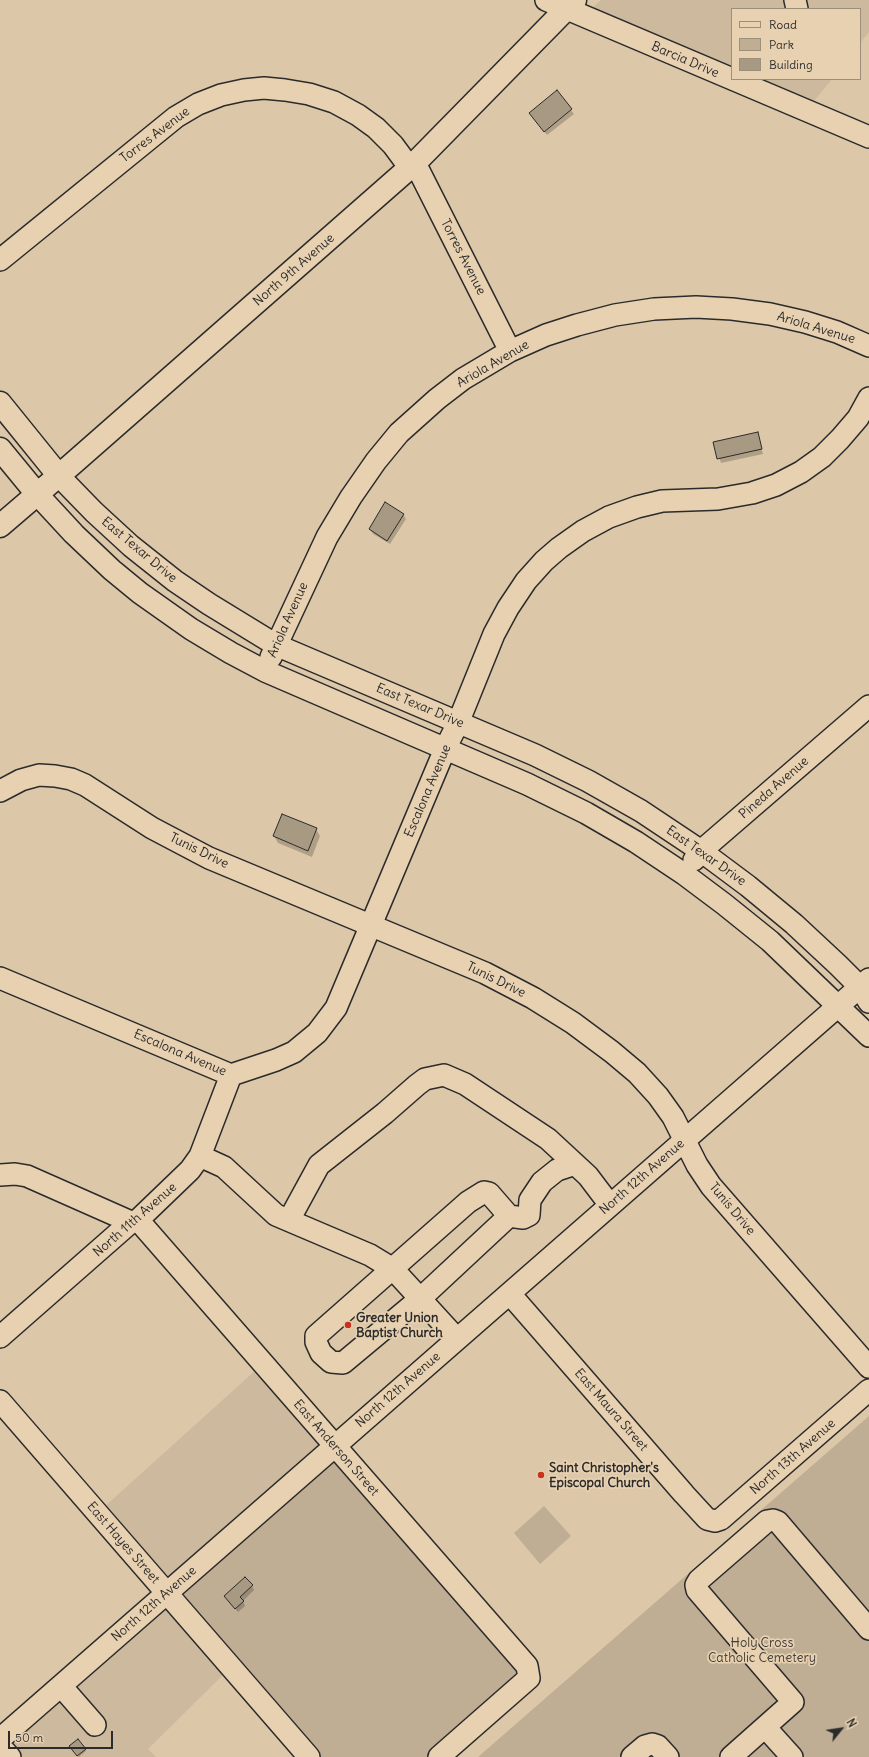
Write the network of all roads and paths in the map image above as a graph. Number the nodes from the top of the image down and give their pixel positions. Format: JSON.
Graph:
{"nodes":[{"id":1,"x":546,"y":0,"type":"edge"},
{"id":2,"x":571,"y":4,"type":"edge"},
{"id":3,"x":731,"y":69,"type":"edge"},
{"id":4,"x":758,"y":80,"type":"edge"},
{"id":5,"x":775,"y":87,"type":"edge"},
{"id":6,"x":869,"y":137,"type":"edge"},
{"id":7,"x":413,"y":165,"type":"junction"},
{"id":8,"x":0,"y":260,"type":"edge"},
{"id":9,"x":869,"y":346,"type":"edge"},
{"id":10,"x":510,"y":351,"type":"junction"},
{"id":11,"x":869,"y":398,"type":"edge"},
{"id":12,"x":0,"y":403,"type":"edge"},
{"id":13,"x":0,"y":449,"type":"edge"},
{"id":14,"x":59,"y":476,"type":"junction"},
{"id":15,"x":38,"y":494,"type":"junction"},
{"id":16,"x":0,"y":526,"type":"edge"},
{"id":17,"x":276,"y":645,"type":"junction"},
{"id":18,"x":265,"y":671,"type":"junction"},
{"id":19,"x":869,"y":706,"type":"edge"},
{"id":20,"x":458,"y":723,"type":"junction"},
{"id":21,"x":445,"y":749,"type":"junction"},
{"id":22,"x":0,"y":791,"type":"edge"},
{"id":23,"x":701,"y":850,"type":"junction"},
{"id":24,"x":684,"y":874,"type":"junction"},
{"id":25,"x":372,"y":924,"type":"junction"},
{"id":26,"x":0,"y":978,"type":"edge"},
{"id":27,"x":866,"y":990,"type":"edge"},
{"id":28,"x":837,"y":1007,"type":"junction"},
{"id":29,"x":869,"y":1036,"type":"edge"},
{"id":30,"x":231,"y":1075,"type":"junction"},
{"id":31,"x":685,"y":1140,"type":"junction"},
{"id":32,"x":200,"y":1156,"type":"junction"},
{"id":33,"x":576,"y":1164,"type":"junction"},
{"id":34,"x":0,"y":1175,"type":"edge"},
{"id":35,"x":610,"y":1205,"type":"junction"},
{"id":36,"x":509,"y":1216,"type":"junction"},
{"id":37,"x":289,"y":1220,"type":"junction"},
{"id":38,"x":135,"y":1221,"type":"junction"},
{"id":39,"x":393,"y":1269,"type":"junction"},
{"id":40,"x":510,"y":1294,"type":"junction"},
{"id":41,"x":421,"y":1298,"type":"junction"},
{"id":42,"x":0,"y":1337,"type":"edge"},
{"id":43,"x":457,"y":1339,"type":"junction"},
{"id":44,"x":869,"y":1368,"type":"edge"},
{"id":45,"x":869,"y":1390,"type":"edge"},
{"id":46,"x":0,"y":1402,"type":"edge"},
{"id":47,"x":335,"y":1446,"type":"junction"},
{"id":48,"x":715,"y":1521,"type":"joint"},
{"id":49,"x":166,"y":1593,"type":"junction"},
{"id":50,"x":869,"y":1629,"type":"edge"},
{"id":51,"x":61,"y":1686,"type":"junction"},
{"id":52,"x":95,"y":1725,"type":"dead end"},
{"id":53,"x":765,"y":1727,"type":"junction"},
{"id":54,"x":0,"y":1738,"type":"edge"},
{"id":55,"x":0,"y":1746,"type":"edge"},
{"id":56,"x":10,"y":1757,"type":"edge"},
{"id":57,"x":309,"y":1757,"type":"edge"},
{"id":58,"x":439,"y":1757,"type":"edge"},
{"id":59,"x":632,"y":1757,"type":"edge"},
{"id":60,"x":668,"y":1757,"type":"edge"},
{"id":61,"x":731,"y":1757,"type":"edge"},
{"id":62,"x":792,"y":1757,"type":"edge"}],
"edges":[{"from":1,"to":2,"type":"street","name":"Barcia Drive"},
{"from":2,"to":3,"type":"street","name":"Barcia Drive"},
{"from":2,"to":7,"type":"main road","name":"North 9th Avenue"},
{"from":4,"to":5,"type":"street","name":"Barcia Drive"},
{"from":5,"to":6,"type":"street","name":"Barcia Drive"},
{"from":7,"to":8,"type":"street","name":"Torres Avenue"},
{"from":7,"to":10,"type":"street","name":"Torres Avenue"},
{"from":7,"to":14,"type":"main road","name":"North 9th Avenue"},
{"from":9,"to":10,"type":"street","name":"Ariola Avenue"},
{"from":10,"to":17,"type":"street","name":"Ariola Avenue"},
{"from":11,"to":20,"type":"street","name":"Escalona Avenue"},
{"from":12,"to":14,"type":"main road","name":"East Texar Drive"},
{"from":13,"to":15,"type":"main road","name":"East Texar Drive"},
{"from":14,"to":15,"type":"main road","name":"North 9th Avenue"},
{"from":14,"to":17,"type":"street","name":"East Texar Drive"},
{"from":15,"to":16,"type":"main road","name":"North 9th Avenue"},
{"from":15,"to":18,"type":"street","name":"East Texar Drive"},
{"from":17,"to":18,"type":"street","name":"Ariola Avenue"},
{"from":17,"to":20,"type":"street","name":"East Texar Drive"},
{"from":18,"to":21,"type":"street","name":"East Texar Drive"},
{"from":19,"to":23,"type":"street","name":"Pineda Avenue"},
{"from":20,"to":21,"type":"street","name":"Escalona Avenue"},
{"from":20,"to":23,"type":"street","name":"East Texar Drive"},
{"from":21,"to":24,"type":"street","name":"East Texar Drive"},
{"from":21,"to":25,"type":"street","name":"Escalona Avenue"},
{"from":22,"to":25,"type":"street","name":"Tunis Drive"},
{"from":23,"to":24,"type":"street","name":"Pineda Avenue"},
{"from":23,"to":27,"type":"street","name":"East Texar Drive"},
{"from":24,"to":28,"type":"street","name":"East Texar Drive"},
{"from":25,"to":30,"type":"street","name":"Escalona Avenue"},
{"from":25,"to":31,"type":"street","name":"Tunis Drive"},
{"from":26,"to":30,"type":"street","name":"Escalona Avenue"},
{"from":27,"to":28,"type":"street","name":"North 12th Avenue"},
{"from":28,"to":29,"type":"street","name":"East Texar Drive"},
{"from":28,"to":31,"type":"street","name":"North 12th Avenue"},
{"from":30,"to":32,"type":"street","name":"North 11th Avenue"},
{"from":31,"to":35,"type":"street","name":"North 12th Avenue"},
{"from":31,"to":44,"type":"street","name":"Tunis Drive"},
{"from":32,"to":37,"type":"street"},
{"from":32,"to":38,"type":"street","name":"North 11th Avenue"},
{"from":33,"to":35,"type":"street"},
{"from":33,"to":36,"type":"street"},
{"from":33,"to":37,"type":"street"},
{"from":34,"to":38,"type":"street","name":"East Anderson Street"},
{"from":35,"to":40,"type":"street","name":"North 12th Avenue"},
{"from":36,"to":39,"type":"street"},
{"from":36,"to":41,"type":"street"},
{"from":37,"to":39,"type":"street"},
{"from":38,"to":42,"type":"street","name":"North 11th Avenue"},
{"from":38,"to":47,"type":"street","name":"East Anderson Street"},
{"from":39,"to":41,"type":"street"},
{"from":39,"to":41,"type":"street"},
{"from":40,"to":43,"type":"street","name":"North 12th Avenue"},
{"from":40,"to":48,"type":"street","name":"East Maura Street"},
{"from":41,"to":43,"type":"street"},
{"from":43,"to":47,"type":"street","name":"North 12th Avenue"},
{"from":45,"to":48,"type":"street","name":"North 13th Avenue"},
{"from":46,"to":49,"type":"street","name":"East Hayes Street"},
{"from":47,"to":49,"type":"street","name":"North 12th Avenue"},
{"from":47,"to":58,"type":"street","name":"East Anderson Street"},
{"from":49,"to":51,"type":"street","name":"North 12th Avenue"},
{"from":49,"to":57,"type":"street","name":"East Hayes Street"},
{"from":50,"to":53,"type":"street"},
{"from":51,"to":52,"type":"street"},
{"from":51,"to":54,"type":"street","name":"North 12th Avenue"},
{"from":53,"to":61,"type":"street"},
{"from":53,"to":62,"type":"street"},
{"from":55,"to":56,"type":"street"},
{"from":59,"to":60,"type":"street"}]}
